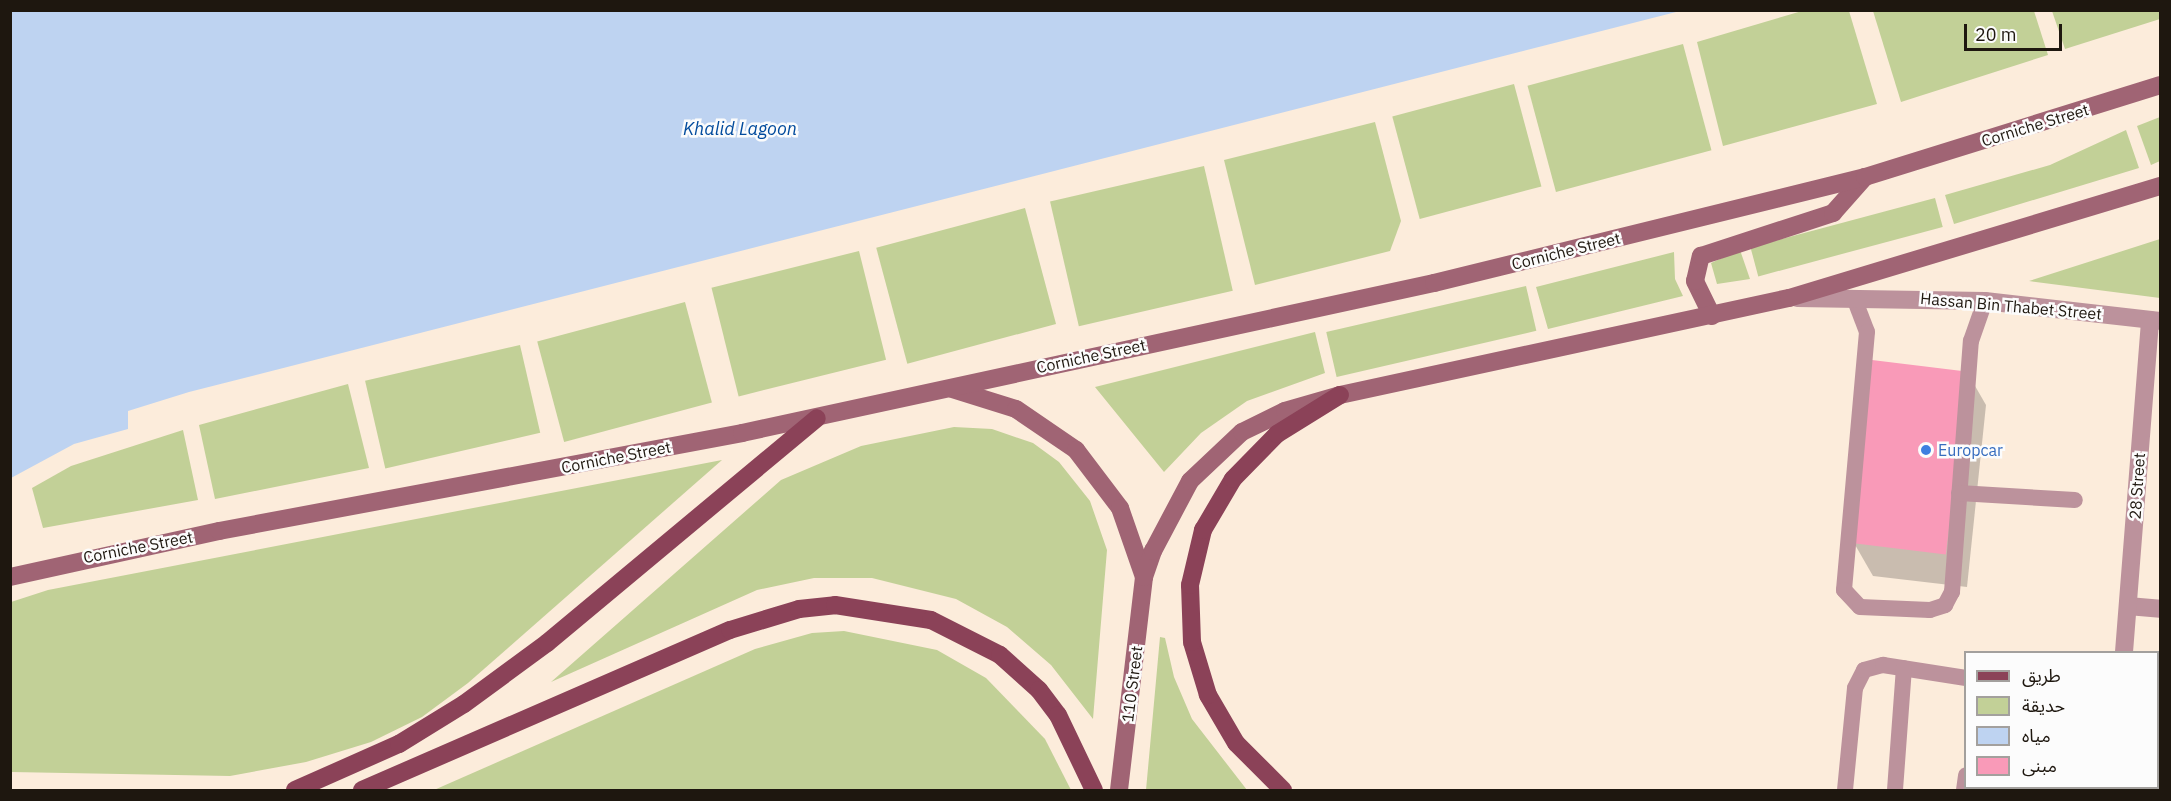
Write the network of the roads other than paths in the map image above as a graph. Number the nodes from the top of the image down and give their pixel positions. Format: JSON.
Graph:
{"nodes":[{"id":1,"x":2160,"y":85,"type":"edge"},
{"id":2,"x":1865,"y":177,"type":"junction"},
{"id":3,"x":2160,"y":186,"type":"edge"},
{"id":4,"x":1789,"y":298,"type":"junction"},
{"id":5,"x":1854,"y":298,"type":"junction"},
{"id":6,"x":1985,"y":301,"type":"junction"},
{"id":7,"x":1712,"y":316,"type":"junction"},
{"id":8,"x":2155,"y":321,"type":"edge"},
{"id":9,"x":946,"y":387,"type":"junction"},
{"id":10,"x":1340,"y":395,"type":"junction"},
{"id":11,"x":817,"y":418,"type":"junction"},
{"id":12,"x":1959,"y":494,"type":"junction"},
{"id":13,"x":2075,"y":500,"type":"dead end"},
{"id":14,"x":10,"y":577,"type":"edge"},
{"id":15,"x":1144,"y":577,"type":"junction"},
{"id":16,"x":2128,"y":606,"type":"junction"},
{"id":17,"x":2160,"y":609,"type":"edge"},
{"id":18,"x":2124,"y":651,"type":"edge"},
{"id":19,"x":1904,"y":668,"type":"junction"},
{"id":20,"x":1964,"y":678,"type":"edge"},
{"id":21,"x":295,"y":790,"type":"edge"},
{"id":22,"x":362,"y":790,"type":"edge"},
{"id":23,"x":1094,"y":790,"type":"edge"},
{"id":24,"x":1119,"y":790,"type":"edge"},
{"id":25,"x":1284,"y":790,"type":"edge"},
{"id":26,"x":1845,"y":790,"type":"edge"},
{"id":27,"x":1895,"y":790,"type":"edge"}],
"edges":[{"from":1,"to":2,"type":"main road","name":"Corniche Street"},
{"from":2,"to":7,"type":"main road"},
{"from":2,"to":9,"type":"main road","name":"Corniche Street"},
{"from":3,"to":4,"type":"main road"},
{"from":4,"to":5,"type":"street","name":"Hassan Bin Thabet Street"},
{"from":4,"to":7,"type":"main road"},
{"from":5,"to":6,"type":"street","name":"Hassan Bin Thabet Street"},
{"from":5,"to":12,"type":"lane"},
{"from":6,"to":8,"type":"street","name":"Hassan Bin Thabet Street"},
{"from":6,"to":12,"type":"lane"},
{"from":7,"to":10,"type":"main road"},
{"from":8,"to":16,"type":"street","name":"28 Street"},
{"from":9,"to":11,"type":"main road","name":"Corniche Street"},
{"from":9,"to":15,"type":"main road"},
{"from":10,"to":15,"type":"main road"},
{"from":10,"to":25,"type":"main road"},
{"from":11,"to":14,"type":"main road","name":"Corniche Street"},
{"from":11,"to":21,"type":"main road"},
{"from":12,"to":13,"type":"lane"},
{"from":15,"to":24,"type":"main road","name":"110 Street"},
{"from":16,"to":17,"type":"street"},
{"from":16,"to":18,"type":"street","name":"28 Street"},
{"from":19,"to":20,"type":"lane"},
{"from":19,"to":26,"type":"lane"},
{"from":19,"to":27,"type":"lane"},
{"from":22,"to":23,"type":"main road"}]}
